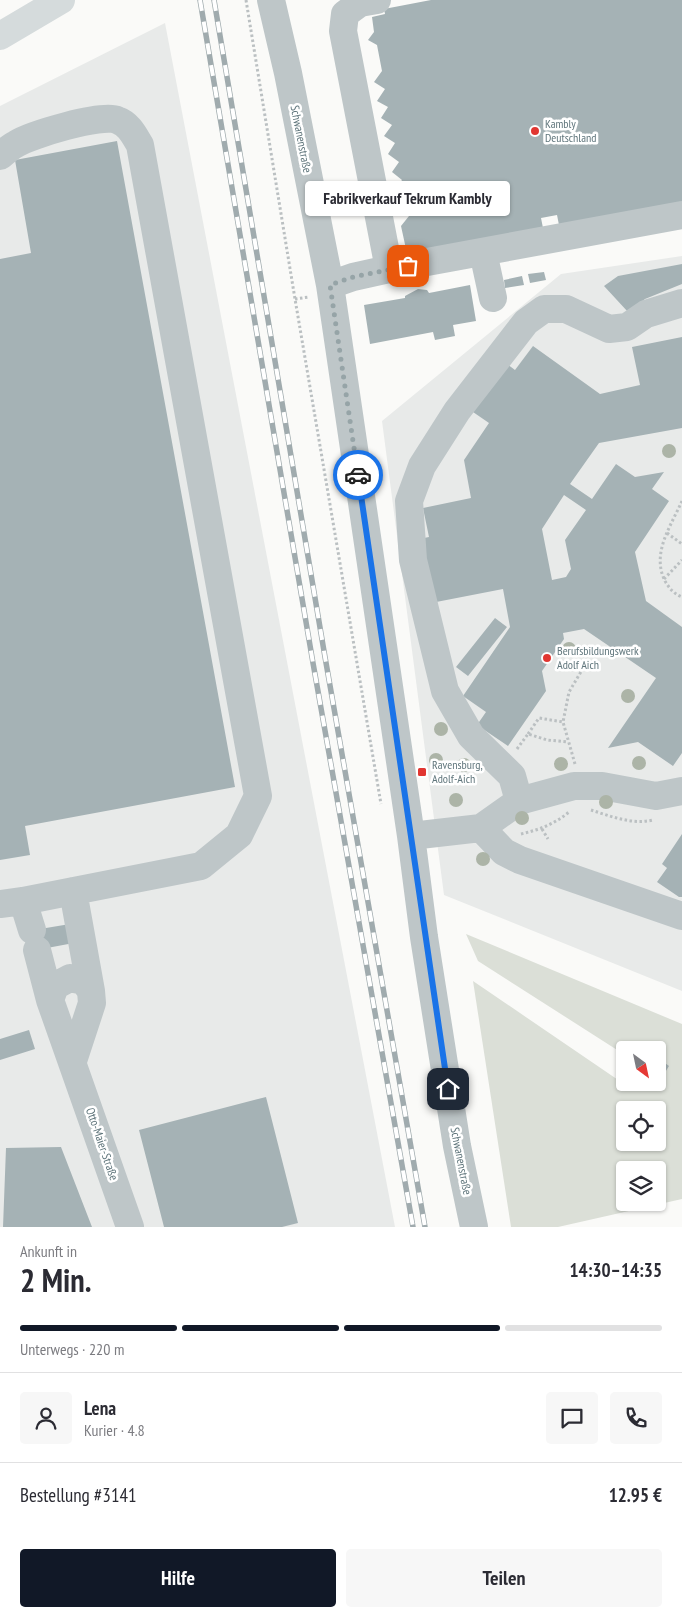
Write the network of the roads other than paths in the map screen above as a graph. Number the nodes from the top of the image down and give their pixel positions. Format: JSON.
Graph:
{"nodes":[{"id":1,"x":61,"y":0,"type":"edge"},
{"id":2,"x":271,"y":0,"type":"edge"},
{"id":3,"x":377,"y":0,"type":"edge"},
{"id":4,"x":0,"y":36,"type":"edge"},
{"id":5,"x":0,"y":156,"type":"edge"},
{"id":6,"x":682,"y":215,"type":"edge"},
{"id":7,"x":483,"y":252,"type":"junction"},
{"id":8,"x":389,"y":269,"type":"junction"},
{"id":9,"x":330,"y":285,"type":"junction"},
{"id":10,"x":493,"y":298,"type":"dead end"},
{"id":11,"x":682,"y":303,"type":"edge"},
{"id":12,"x":682,"y":791,"type":"edge"},
{"id":13,"x":519,"y":801,"type":"junction"},
{"id":14,"x":486,"y":833,"type":"junction"},
{"id":15,"x":411,"y":836,"type":"junction"},
{"id":16,"x":73,"y":891,"type":"junction"},
{"id":17,"x":12,"y":902,"type":"edge"},
{"id":18,"x":682,"y":916,"type":"edge"},
{"id":19,"x":91,"y":991,"type":"junction"},
{"id":20,"x":50,"y":1000,"type":"junction"},
{"id":21,"x":73,"y":1062,"type":"junction"},
{"id":22,"x":130,"y":1227,"type":"edge"},
{"id":23,"x":474,"y":1227,"type":"edge"}],
"edges":[{"from":1,"to":4,"type":"main road"},
{"from":2,"to":9,"type":"street","name":"Schwanenstraße"},
{"from":3,"to":8,"type":"street"},
{"from":5,"to":16,"type":"street"},
{"from":6,"to":7,"type":"street"},
{"from":7,"to":8,"type":"street"},
{"from":7,"to":10,"type":"street"},
{"from":8,"to":9,"type":"street"},
{"from":9,"to":15,"type":"street","name":"Schwanenstraße"},
{"from":11,"to":13,"type":"street"},
{"from":12,"to":13,"type":"street"},
{"from":13,"to":14,"type":"street"},
{"from":14,"to":15,"type":"street"},
{"from":14,"to":18,"type":"street"},
{"from":15,"to":23,"type":"street","name":"Schwanenstraße"},
{"from":16,"to":17,"type":"street"},
{"from":16,"to":19,"type":"street"},
{"from":17,"to":20,"type":"street","name":"Otto-Maier-Straße"},
{"from":19,"to":20,"type":"street"},
{"from":19,"to":21,"type":"street"},
{"from":20,"to":21,"type":"street","name":"Otto-Maier-Straße"},
{"from":21,"to":22,"type":"street","name":"Otto-Maier-Straße"}]}
